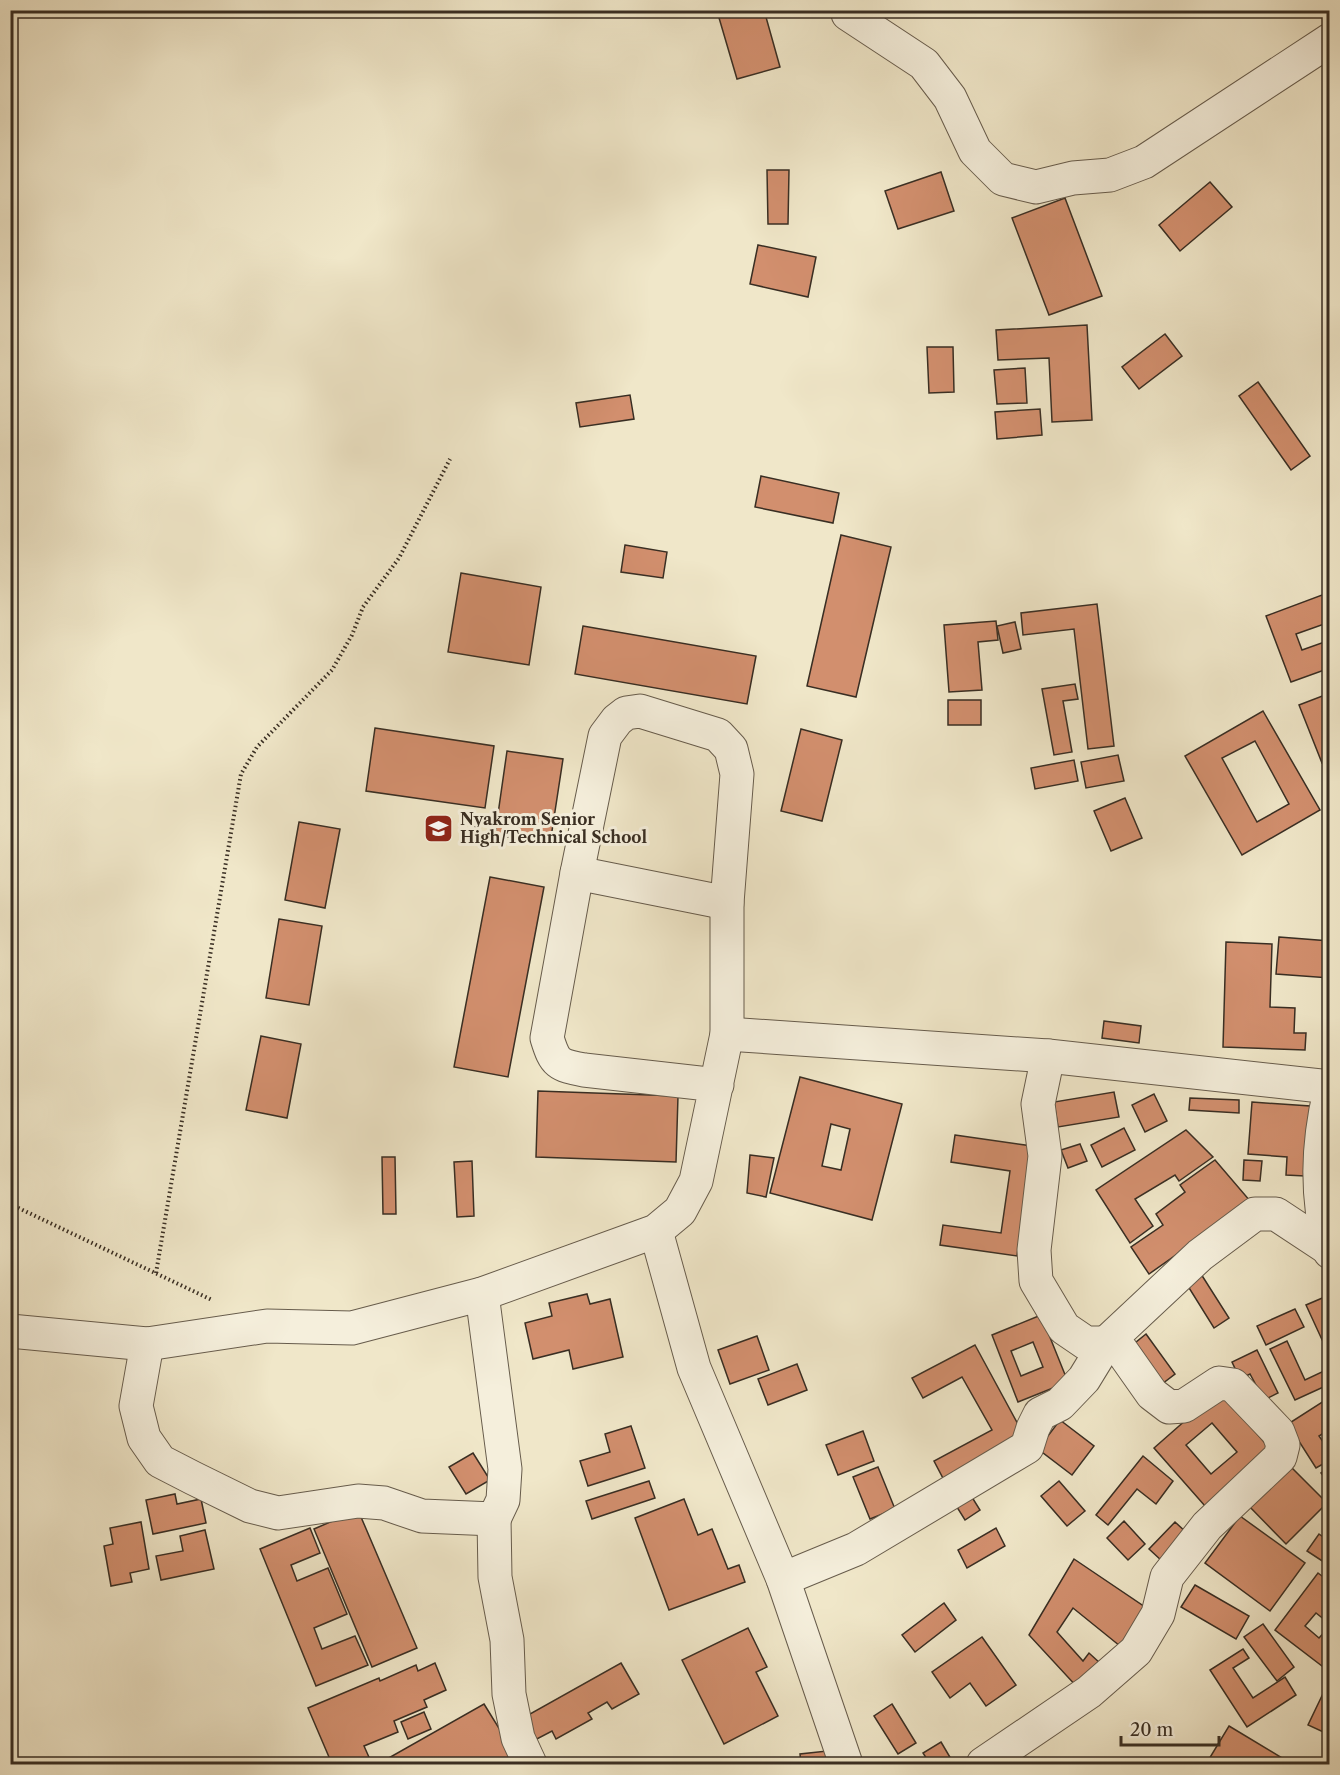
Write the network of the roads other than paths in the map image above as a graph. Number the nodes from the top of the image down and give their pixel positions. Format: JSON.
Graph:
{"nodes":[{"id":1,"x":848,"y":14,"type":"dead end"},
{"id":2,"x":1329,"y":40,"type":"edge"},
{"id":3,"x":577,"y":873,"type":"junction"},
{"id":4,"x":726,"y":903,"type":"junction"},
{"id":5,"x":727,"y":1034,"type":"junction"},
{"id":6,"x":1048,"y":1056,"type":"junction"},
{"id":7,"x":717,"y":1085,"type":"junction"},
{"id":8,"x":1329,"y":1089,"type":"edge"},
{"id":9,"x":656,"y":1231,"type":"junction"},
{"id":10,"x":1329,"y":1250,"type":"edge"},
{"id":11,"x":482,"y":1294,"type":"junction"},
{"id":12,"x":10,"y":1331,"type":"edge"},
{"id":13,"x":1106,"y":1343,"type":"junction"},
{"id":14,"x":147,"y":1344,"type":"junction"},
{"id":15,"x":494,"y":1519,"type":"junction"},
{"id":16,"x":783,"y":1579,"type":"junction"},
{"id":17,"x":530,"y":1764,"type":"edge"},
{"id":18,"x":846,"y":1764,"type":"edge"},
{"id":19,"x":983,"y":1764,"type":"edge"}],
"edges":[{"from":1,"to":2,"type":"street"},
{"from":3,"to":4,"type":"street"},
{"from":3,"to":4,"type":"street"},
{"from":3,"to":7,"type":"street"},
{"from":4,"to":5,"type":"street"},
{"from":5,"to":6,"type":"street"},
{"from":5,"to":7,"type":"street"},
{"from":6,"to":8,"type":"street"},
{"from":6,"to":13,"type":"street"},
{"from":7,"to":9,"type":"street"},
{"from":8,"to":10,"type":"street"},
{"from":9,"to":11,"type":"street"},
{"from":9,"to":16,"type":"street"},
{"from":10,"to":13,"type":"street"},
{"from":11,"to":14,"type":"street"},
{"from":11,"to":15,"type":"street"},
{"from":12,"to":14,"type":"street"},
{"from":13,"to":16,"type":"street"},
{"from":13,"to":19,"type":"street"},
{"from":14,"to":15,"type":"street"},
{"from":15,"to":17,"type":"street"},
{"from":16,"to":18,"type":"street"}]}
